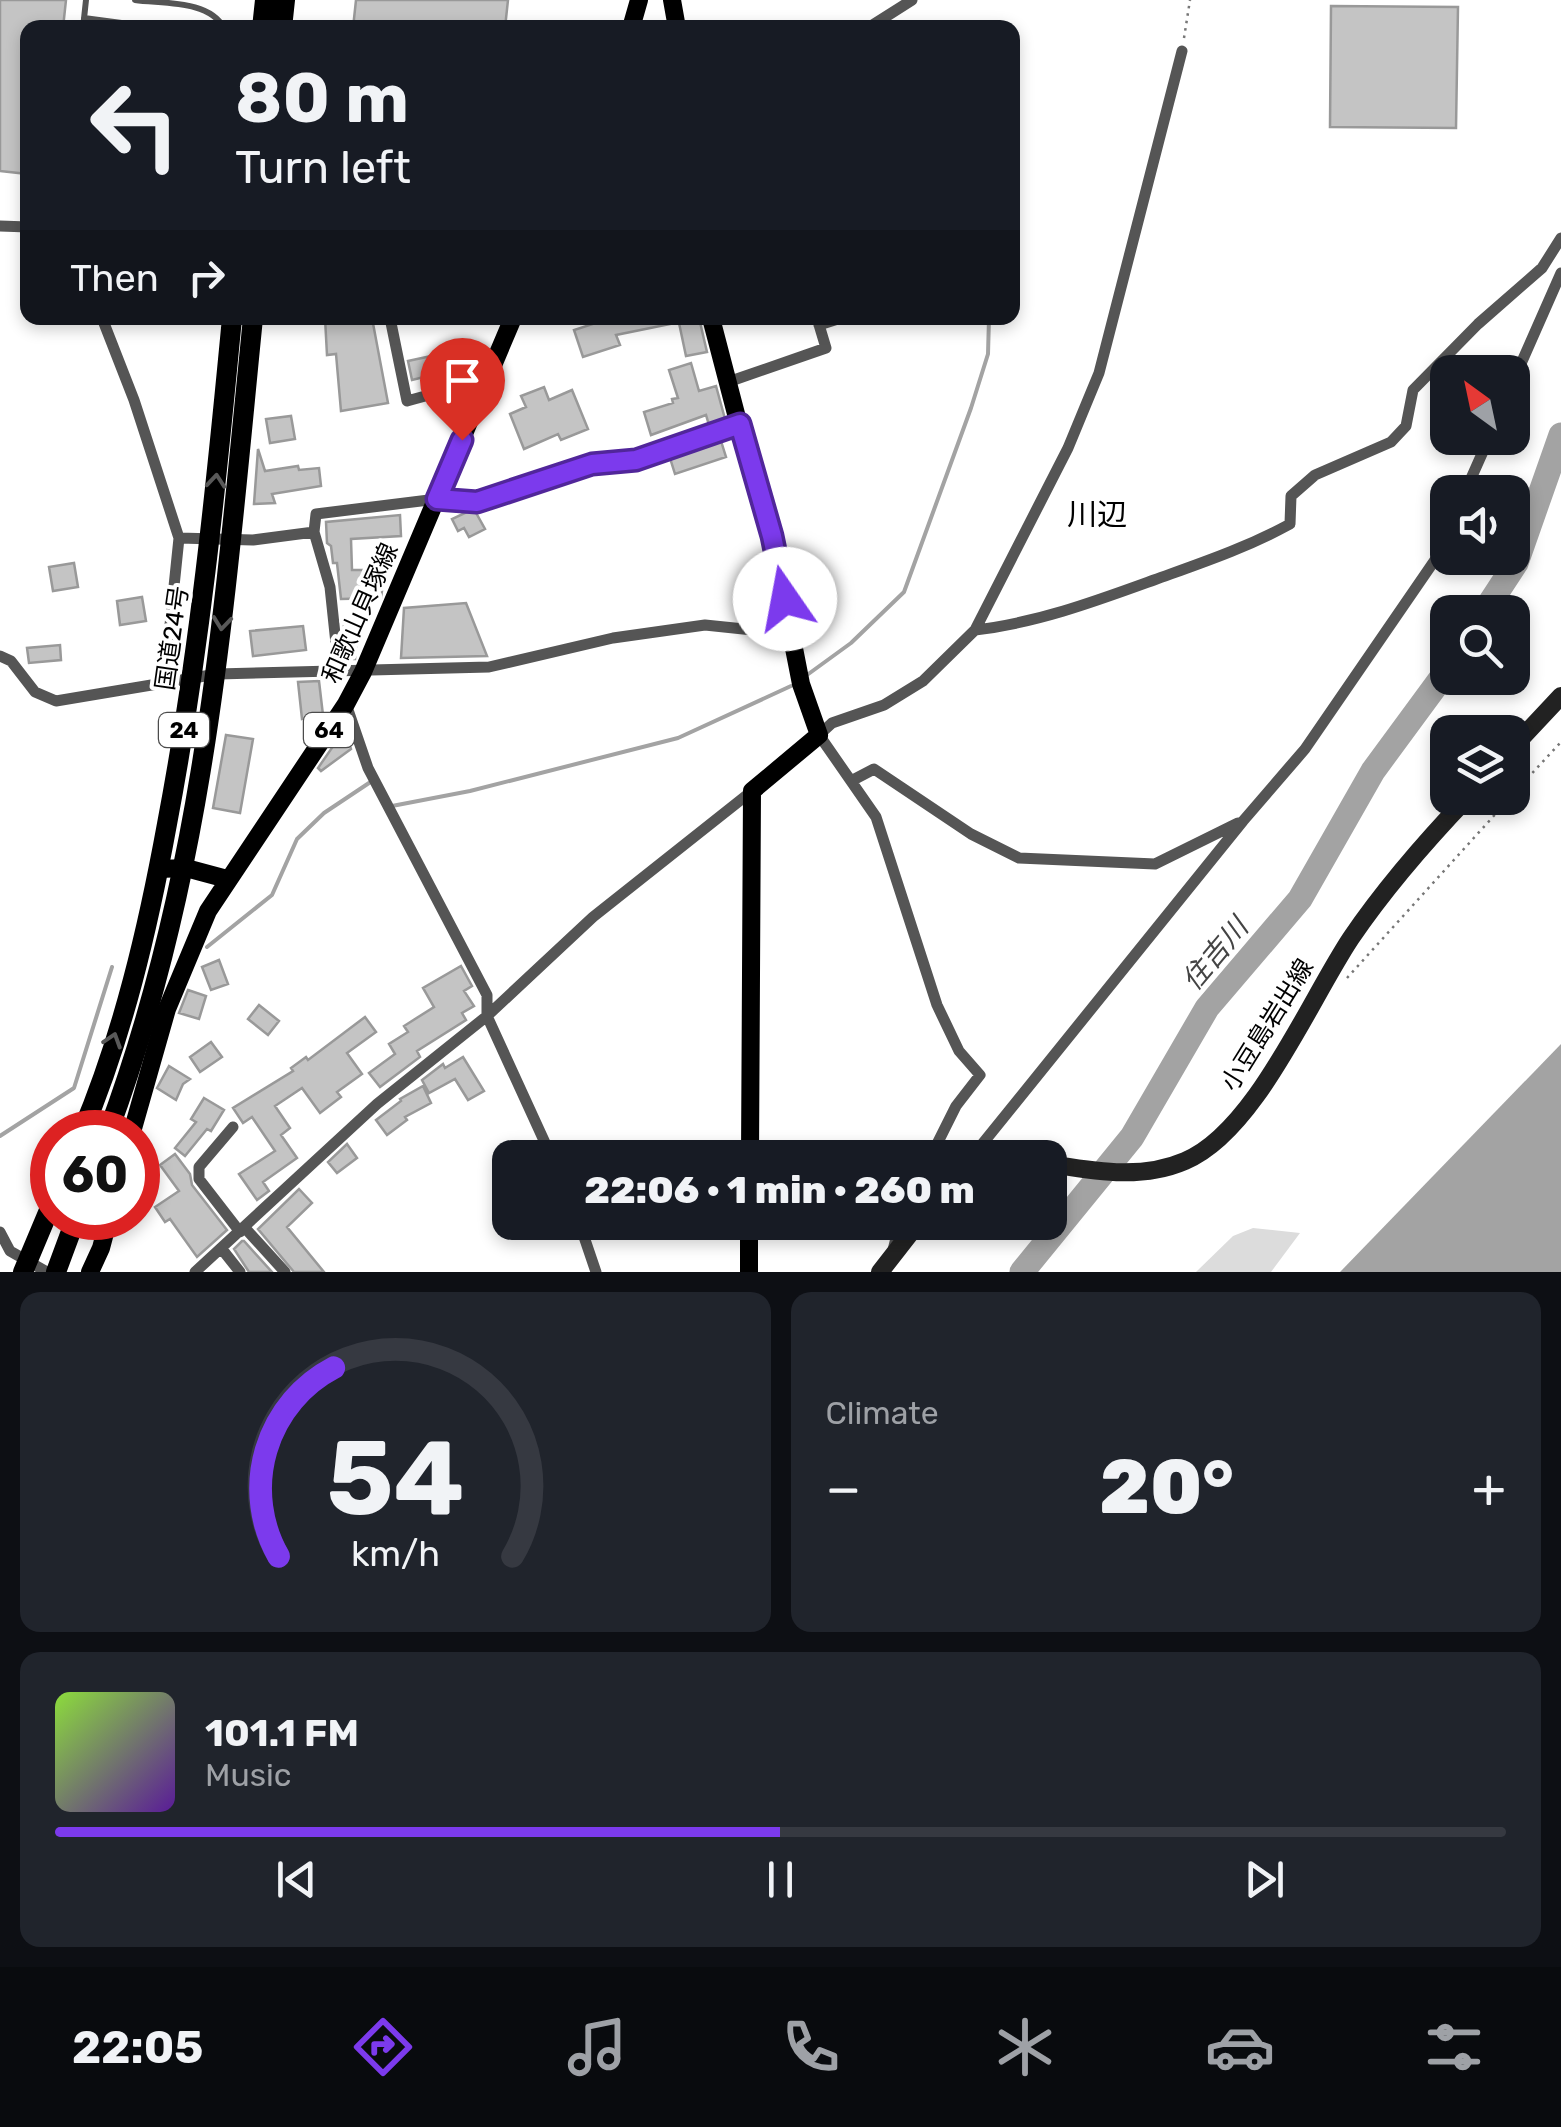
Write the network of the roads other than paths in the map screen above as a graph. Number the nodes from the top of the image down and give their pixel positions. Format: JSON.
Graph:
{"nodes":[{"id":1,"x":86,"y":0,"type":"edge"},
{"id":2,"x":135,"y":0,"type":"edge"},
{"id":3,"x":912,"y":0,"type":"edge"},
{"id":4,"x":84,"y":18,"type":"joint"},
{"id":5,"x":99,"y":20,"type":"edge"},
{"id":6,"x":219,"y":20,"type":"edge"},
{"id":7,"x":881,"y":20,"type":"edge"},
{"id":8,"x":1182,"y":51,"type":"road end"},
{"id":9,"x":1561,"y":238,"type":"edge"},
{"id":10,"x":1561,"y":273,"type":"edge"},
{"id":11,"x":105,"y":325,"type":"edge"},
{"id":12,"x":232,"y":325,"type":"edge"},
{"id":13,"x":252,"y":325,"type":"edge"},
{"id":14,"x":391,"y":325,"type":"edge"},
{"id":15,"x":510,"y":325,"type":"edge"},
{"id":16,"x":713,"y":325,"type":"edge"},
{"id":17,"x":819,"y":325,"type":"edge"},
{"id":18,"x":1525,"y":355,"type":"edge"},
{"id":19,"x":487,"y":378,"type":"junction"},
{"id":20,"x":728,"y":382,"type":"junction"},
{"id":21,"x":740,"y":424,"type":"junction"},
{"id":22,"x":437,"y":499,"type":"junction"},
{"id":23,"x":314,"y":532,"type":"junction"},
{"id":24,"x":179,"y":538,"type":"junction"},
{"id":25,"x":221,"y":540,"type":"junction"},
{"id":26,"x":1430,"y":567,"type":"edge"},
{"id":27,"x":792,"y":630,"type":"junction"},
{"id":28,"x":975,"y":630,"type":"junction"},
{"id":29,"x":0,"y":656,"type":"edge"},
{"id":30,"x":339,"y":672,"type":"junction"},
{"id":31,"x":363,"y":672,"type":"junction"},
{"id":32,"x":217,"y":674,"type":"junction"},
{"id":33,"x":192,"y":678,"type":"junction"},
{"id":34,"x":164,"y":683,"type":"junction"},
{"id":35,"x":1561,"y":696,"type":"edge"},
{"id":36,"x":346,"y":704,"type":"junction"},
{"id":37,"x":1530,"y":729,"type":"edge"},
{"id":38,"x":819,"y":736,"type":"junction"},
{"id":39,"x":851,"y":782,"type":"junction"},
{"id":40,"x":752,"y":791,"type":"junction"},
{"id":41,"x":1451,"y":815,"type":"edge"},
{"id":42,"x":1243,"y":821,"type":"junction"},
{"id":43,"x":186,"y":868,"type":"junction"},
{"id":44,"x":159,"y":869,"type":"junction"},
{"id":45,"x":228,"y":878,"type":"junction"},
{"id":46,"x":487,"y":1016,"type":"junction"},
{"id":47,"x":89,"y":1110,"type":"edge"},
{"id":48,"x":115,"y":1110,"type":"edge"},
{"id":49,"x":139,"y":1110,"type":"edge"},
{"id":50,"x":233,"y":1127,"type":"dead end"},
{"id":51,"x":544,"y":1140,"type":"edge"},
{"id":52,"x":750,"y":1140,"type":"edge"},
{"id":53,"x":939,"y":1140,"type":"edge"},
{"id":54,"x":984,"y":1140,"type":"edge"},
{"id":55,"x":1067,"y":1167,"type":"edge"},
{"id":56,"x":242,"y":1230,"type":"junction"},
{"id":57,"x":0,"y":1232,"type":"edge"},
{"id":58,"x":37,"y":1240,"type":"edge"},
{"id":59,"x":68,"y":1240,"type":"edge"},
{"id":60,"x":103,"y":1240,"type":"edge"},
{"id":61,"x":586,"y":1240,"type":"edge"},
{"id":62,"x":749,"y":1240,"type":"edge"},
{"id":63,"x":894,"y":1240,"type":"edge"},
{"id":64,"x":905,"y":1240,"type":"edge"},
{"id":65,"x":221,"y":1248,"type":"junction"},
{"id":66,"x":886,"y":1265,"type":"edge"},
{"id":67,"x":26,"y":1267,"type":"edge"},
{"id":68,"x":47,"y":1272,"type":"edge"},
{"id":69,"x":56,"y":1272,"type":"edge"},
{"id":70,"x":90,"y":1272,"type":"edge"},
{"id":71,"x":194,"y":1272,"type":"edge"},
{"id":72,"x":240,"y":1272,"type":"edge"},
{"id":73,"x":285,"y":1272,"type":"edge"},
{"id":74,"x":596,"y":1272,"type":"edge"},
{"id":75,"x":749,"y":1272,"type":"edge"}],
"edges":[{"from":1,"to":4,"type":"lane"},
{"from":2,"to":6,"type":"lane"},
{"from":3,"to":7,"type":"street"},
{"from":4,"to":5,"type":"lane"},
{"from":8,"to":28,"type":"street"},
{"from":9,"to":28,"type":"street"},
{"from":10,"to":18,"type":"street"},
{"from":11,"to":24,"type":"street"},
{"from":25,"to":12,"type":"highway","name":"国道24号","number":"24","one_way":true},
{"from":13,"to":25,"type":"highway","name":"国道24号","number":"24"},
{"from":14,"to":19,"type":"street"},
{"from":15,"to":19,"type":"main road","name":"和歌山貝塚線","number":"64"},
{"from":16,"to":20,"type":"main road"},
{"from":17,"to":20,"type":"street"},
{"from":19,"to":22,"type":"main road","name":"和歌山貝塚線","number":"64"},
{"from":20,"to":21,"type":"main road"},
{"from":21,"to":22,"type":"street"},
{"from":21,"to":27,"type":"main road"},
{"from":22,"to":23,"type":"street"},
{"from":22,"to":31,"type":"main road","name":"和歌山貝塚線","number":"64"},
{"from":23,"to":25,"type":"street"},
{"from":23,"to":30,"type":"street"},
{"from":24,"to":25,"type":"street"},
{"from":24,"to":34,"type":"street"},
{"from":25,"to":32,"type":"highway","name":"国道24号","number":"24","one_way":true},
{"from":25,"to":33,"type":"highway","name":"国道24号","number":"24"},
{"from":26,"to":42,"type":"street"},
{"from":27,"to":31,"type":"street"},
{"from":27,"to":38,"type":"main road"},
{"from":28,"to":38,"type":"street"},
{"from":29,"to":34,"type":"street"},
{"from":30,"to":31,"type":"street"},
{"from":30,"to":32,"type":"street"},
{"from":31,"to":36,"type":"main road","name":"和歌山貝塚線","number":"64"},
{"from":32,"to":33,"type":"street"},
{"from":32,"to":43,"type":"highway","name":"国道24号","number":"24"},
{"from":33,"to":34,"type":"street"},
{"from":33,"to":44,"type":"highway","name":"国道24号","number":"24"},
{"from":35,"to":37,"type":"main road"},
{"from":36,"to":45,"type":"main road","name":"和歌山貝塚線","number":"64"},
{"from":36,"to":46,"type":"street"},
{"from":38,"to":39,"type":"street"},
{"from":38,"to":40,"type":"main road"},
{"from":39,"to":42,"type":"street"},
{"from":39,"to":53,"type":"street"},
{"from":40,"to":46,"type":"street"},
{"from":40,"to":52,"type":"main road"},
{"from":41,"to":55,"type":"main road","name":"小豆島岩出線"},
{"from":42,"to":54,"type":"street"},
{"from":43,"to":44,"type":"main road"},
{"from":43,"to":45,"type":"main road"},
{"from":43,"to":48,"type":"highway","name":"国道24号","number":"24"},
{"from":47,"to":44,"type":"highway","name":"国道24号","number":"24","one_way":true},
{"from":45,"to":49,"type":"main road","name":"和歌山貝塚線","number":"64"},
{"from":46,"to":51,"type":"street"},
{"from":46,"to":56,"type":"street"},
{"from":50,"to":56,"type":"street"},
{"from":56,"to":65,"type":"street"},
{"from":56,"to":73,"type":"street"},
{"from":57,"to":67,"type":"street"},
{"from":58,"to":67,"type":"highway"},
{"from":59,"to":69,"type":"highway"},
{"from":60,"to":70,"type":"main road"},
{"from":61,"to":74,"type":"street"},
{"from":62,"to":75,"type":"main road"},
{"from":63,"to":66,"type":"street"},
{"from":64,"to":66,"type":"main road"},
{"from":65,"to":71,"type":"street"},
{"from":65,"to":72,"type":"street"},
{"from":67,"to":68,"type":"street"}]}
